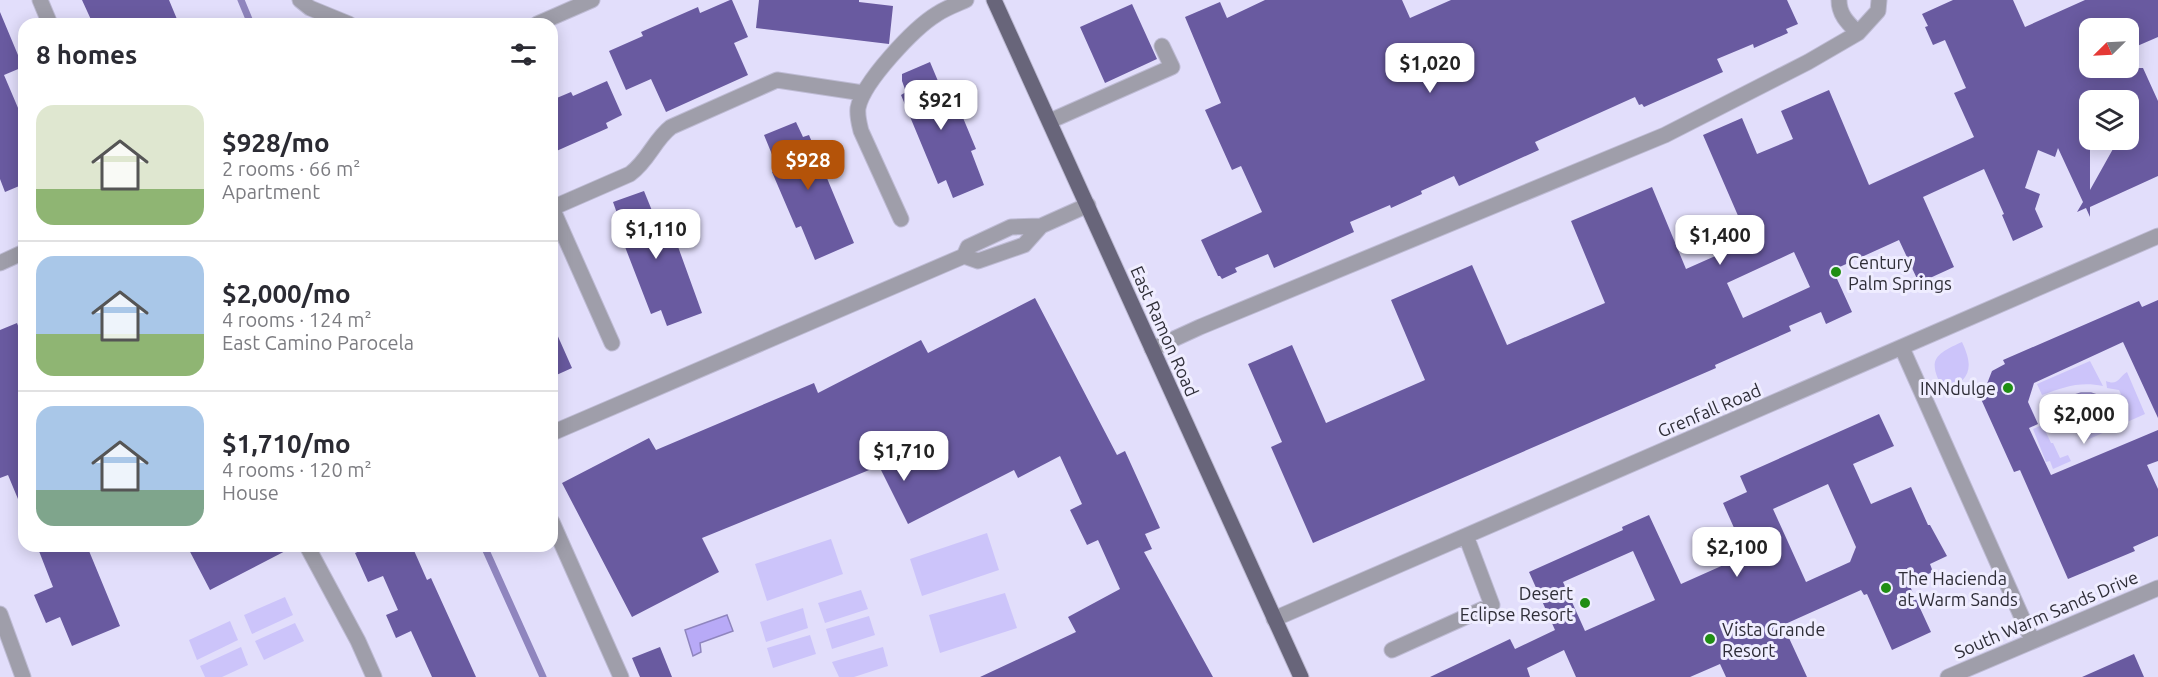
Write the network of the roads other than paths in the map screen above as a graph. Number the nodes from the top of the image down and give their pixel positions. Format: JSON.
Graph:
{"nodes":[{"id":1,"x":40,"y":0,"type":"edge"},
{"id":2,"x":300,"y":0,"type":"edge"},
{"id":3,"x":592,"y":0,"type":"edge"},
{"id":4,"x":966,"y":0,"type":"edge"},
{"id":5,"x":1839,"y":0,"type":"edge"},
{"id":6,"x":1879,"y":0,"type":"edge"},
{"id":7,"x":998,"y":1,"type":"edge"},
{"id":8,"x":48,"y":18,"type":"edge"},
{"id":9,"x":334,"y":18,"type":"edge"},
{"id":10,"x":551,"y":18,"type":"edge"},
{"id":11,"x":1858,"y":33,"type":"junction"},
{"id":12,"x":1162,"y":46,"type":"dead end"},
{"id":13,"x":863,"y":93,"type":"junction"},
{"id":14,"x":1050,"y":121,"type":"junction"},
{"id":15,"x":558,"y":205,"type":"edge"},
{"id":16,"x":1088,"y":205,"type":"junction"},
{"id":17,"x":901,"y":219,"type":"dead end"},
{"id":18,"x":558,"y":222,"type":"edge"},
{"id":19,"x":1041,"y":226,"type":"junction"},
{"id":20,"x":2158,"y":236,"type":"edge"},
{"id":21,"x":18,"y":255,"type":"edge"},
{"id":22,"x":964,"y":256,"type":"junction"},
{"id":23,"x":0,"y":263,"type":"edge"},
{"id":24,"x":612,"y":343,"type":"dead end"},
{"id":25,"x":1902,"y":348,"type":"junction"},
{"id":26,"x":1152,"y":349,"type":"junction"},
{"id":27,"x":558,"y":430,"type":"edge"},
{"id":28,"x":558,"y":535,"type":"edge"},
{"id":29,"x":1466,"y":536,"type":"junction"},
{"id":30,"x":310,"y":552,"type":"edge"},
{"id":31,"x":2157,"y":590,"type":"edge"},
{"id":32,"x":0,"y":614,"type":"edge"},
{"id":33,"x":1274,"y":619,"type":"junction"},
{"id":34,"x":2032,"y":640,"type":"junction"},
{"id":35,"x":1392,"y":650,"type":"dead end"},
{"id":36,"x":23,"y":677,"type":"edge"},
{"id":37,"x":374,"y":677,"type":"edge"},
{"id":38,"x":621,"y":677,"type":"edge"},
{"id":39,"x":1301,"y":677,"type":"edge"},
{"id":40,"x":1948,"y":677,"type":"edge"}],
"edges":[{"from":1,"to":8,"type":"street"},
{"from":2,"to":9,"type":"street"},
{"from":3,"to":10,"type":"street"},
{"from":4,"to":13,"type":"street"},
{"from":5,"to":11,"type":"street"},
{"from":6,"to":11,"type":"street"},
{"from":7,"to":14,"type":"main road","name":"East Ramon Road"},
{"from":11,"to":26,"type":"street"},
{"from":12,"to":14,"type":"street"},
{"from":13,"to":15,"type":"street"},
{"from":13,"to":17,"type":"street"},
{"from":14,"to":16,"type":"main road","name":"East Ramon Road"},
{"from":16,"to":19,"type":"street"},
{"from":16,"to":26,"type":"main road","name":"East Ramon Road"},
{"from":18,"to":24,"type":"street"},
{"from":19,"to":22,"type":"street"},
{"from":19,"to":22,"type":"street"},
{"from":20,"to":25,"type":"street","name":"Grenfall Road"},
{"from":21,"to":23,"type":"street"},
{"from":22,"to":27,"type":"street"},
{"from":25,"to":29,"type":"street","name":"Grenfall Road"},
{"from":25,"to":34,"type":"street"},
{"from":26,"to":33,"type":"main road","name":"East Ramon Road"},
{"from":28,"to":38,"type":"street"},
{"from":29,"to":33,"type":"street","name":"Grenfall Road"},
{"from":29,"to":35,"type":"street"},
{"from":30,"to":37,"type":"street"},
{"from":31,"to":34,"type":"street","name":"South Warm Sands Drive"},
{"from":32,"to":36,"type":"street"},
{"from":33,"to":39,"type":"main road","name":"East Ramon Road"},
{"from":34,"to":40,"type":"street","name":"South Warm Sands Drive"}]}
